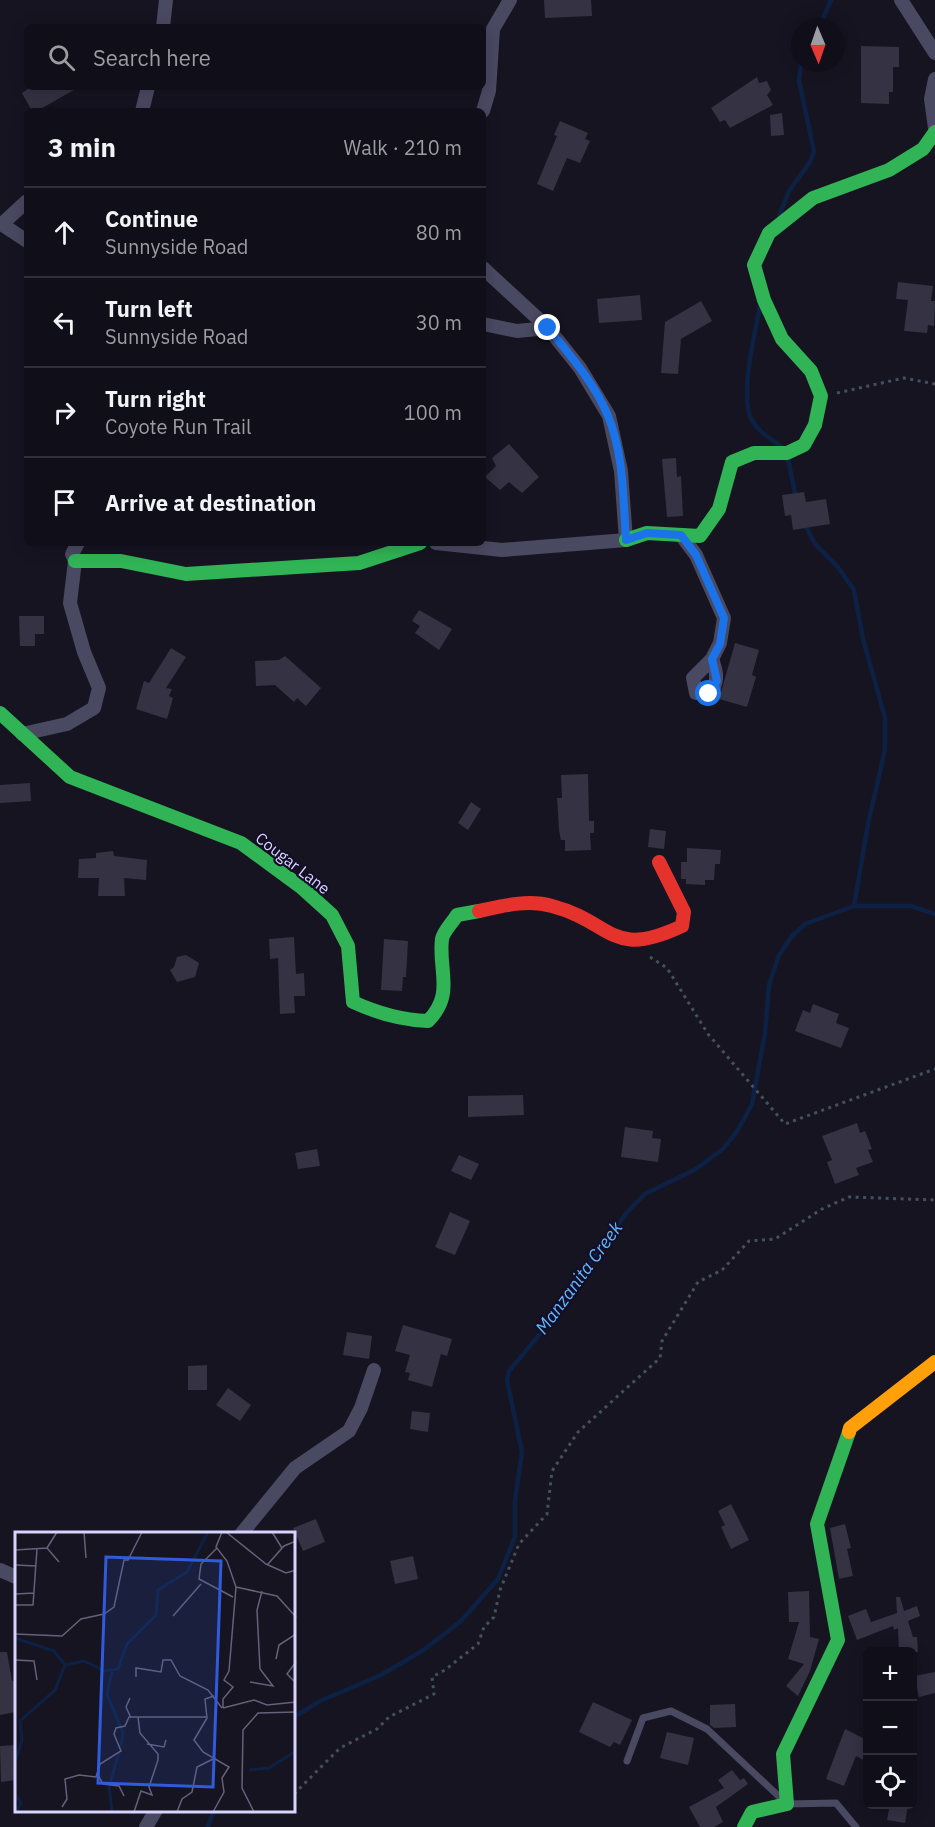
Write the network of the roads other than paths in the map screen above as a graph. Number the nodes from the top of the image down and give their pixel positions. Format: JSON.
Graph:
{"nodes":[{"id":1,"x":166,"y":0,"type":"edge"},
{"id":2,"x":510,"y":0,"type":"edge"},
{"id":3,"x":901,"y":0,"type":"edge"},
{"id":4,"x":163,"y":24,"type":"edge"},
{"id":5,"x":935,"y":53,"type":"edge"},
{"id":6,"x":935,"y":79,"type":"edge"},
{"id":7,"x":147,"y":90,"type":"edge"},
{"id":8,"x":143,"y":108,"type":"edge"},
{"id":9,"x":484,"y":108,"type":"edge"},
{"id":10,"x":935,"y":130,"type":"edge"},
{"id":11,"x":24,"y":204,"type":"edge"},
{"id":12,"x":1,"y":223,"type":"edge"},
{"id":13,"x":24,"y":239,"type":"edge"},
{"id":14,"x":486,"y":271,"type":"edge"},
{"id":15,"x":486,"y":325,"type":"edge"},
{"id":16,"x":548,"y":328,"type":"junction"},
{"id":17,"x":681,"y":535,"type":"junction"},
{"id":18,"x":626,"y":540,"type":"junction"},
{"id":19,"x":411,"y":546,"type":"edge"},
{"id":20,"x":464,"y":546,"type":"edge"},
{"id":21,"x":75,"y":553,"type":"edge"},
{"id":22,"x":712,"y":659,"type":"dead end"},
{"id":23,"x":0,"y":713,"type":"edge"},
{"id":24,"x":22,"y":734,"type":"junction"},
{"id":25,"x":659,"y":862,"type":"dead end"},
{"id":26,"x":935,"y":1362,"type":"edge"},
{"id":27,"x":374,"y":1370,"type":"dead end"},
{"id":28,"x":243,"y":1532,"type":"edge"},
{"id":29,"x":0,"y":1570,"type":"edge"},
{"id":30,"x":15,"y":1577,"type":"edge"},
{"id":31,"x":627,"y":1761,"type":"dead end"},
{"id":32,"x":787,"y":1804,"type":"junction"},
{"id":33,"x":155,"y":1812,"type":"edge"},
{"id":34,"x":146,"y":1827,"type":"edge"},
{"id":35,"x":744,"y":1827,"type":"edge"},
{"id":36,"x":856,"y":1827,"type":"edge"}],
"edges":[{"from":1,"to":4,"type":"street"},
{"from":2,"to":9,"type":"street"},
{"from":3,"to":5,"type":"street"},
{"from":6,"to":10,"type":"street"},
{"from":7,"to":8,"type":"street"},
{"from":10,"to":17,"type":"street"},
{"from":11,"to":12,"type":"street"},
{"from":12,"to":13,"type":"street"},
{"from":14,"to":16,"type":"street"},
{"from":15,"to":16,"type":"street"},
{"from":16,"to":18,"type":"street"},
{"from":17,"to":18,"type":"street"},
{"from":17,"to":22,"type":"street"},
{"from":18,"to":20,"type":"street"},
{"from":19,"to":21,"type":"street"},
{"from":21,"to":24,"type":"street"},
{"from":23,"to":24,"type":"street","name":"Cougar Lane"},
{"from":24,"to":25,"type":"street","name":"Cougar Lane"},
{"from":26,"to":32,"type":"street"},
{"from":27,"to":28,"type":"street"},
{"from":29,"to":30,"type":"street"},
{"from":31,"to":32,"type":"lane"},
{"from":32,"to":35,"type":"street"},
{"from":32,"to":36,"type":"lane"},
{"from":33,"to":34,"type":"street"}]}
